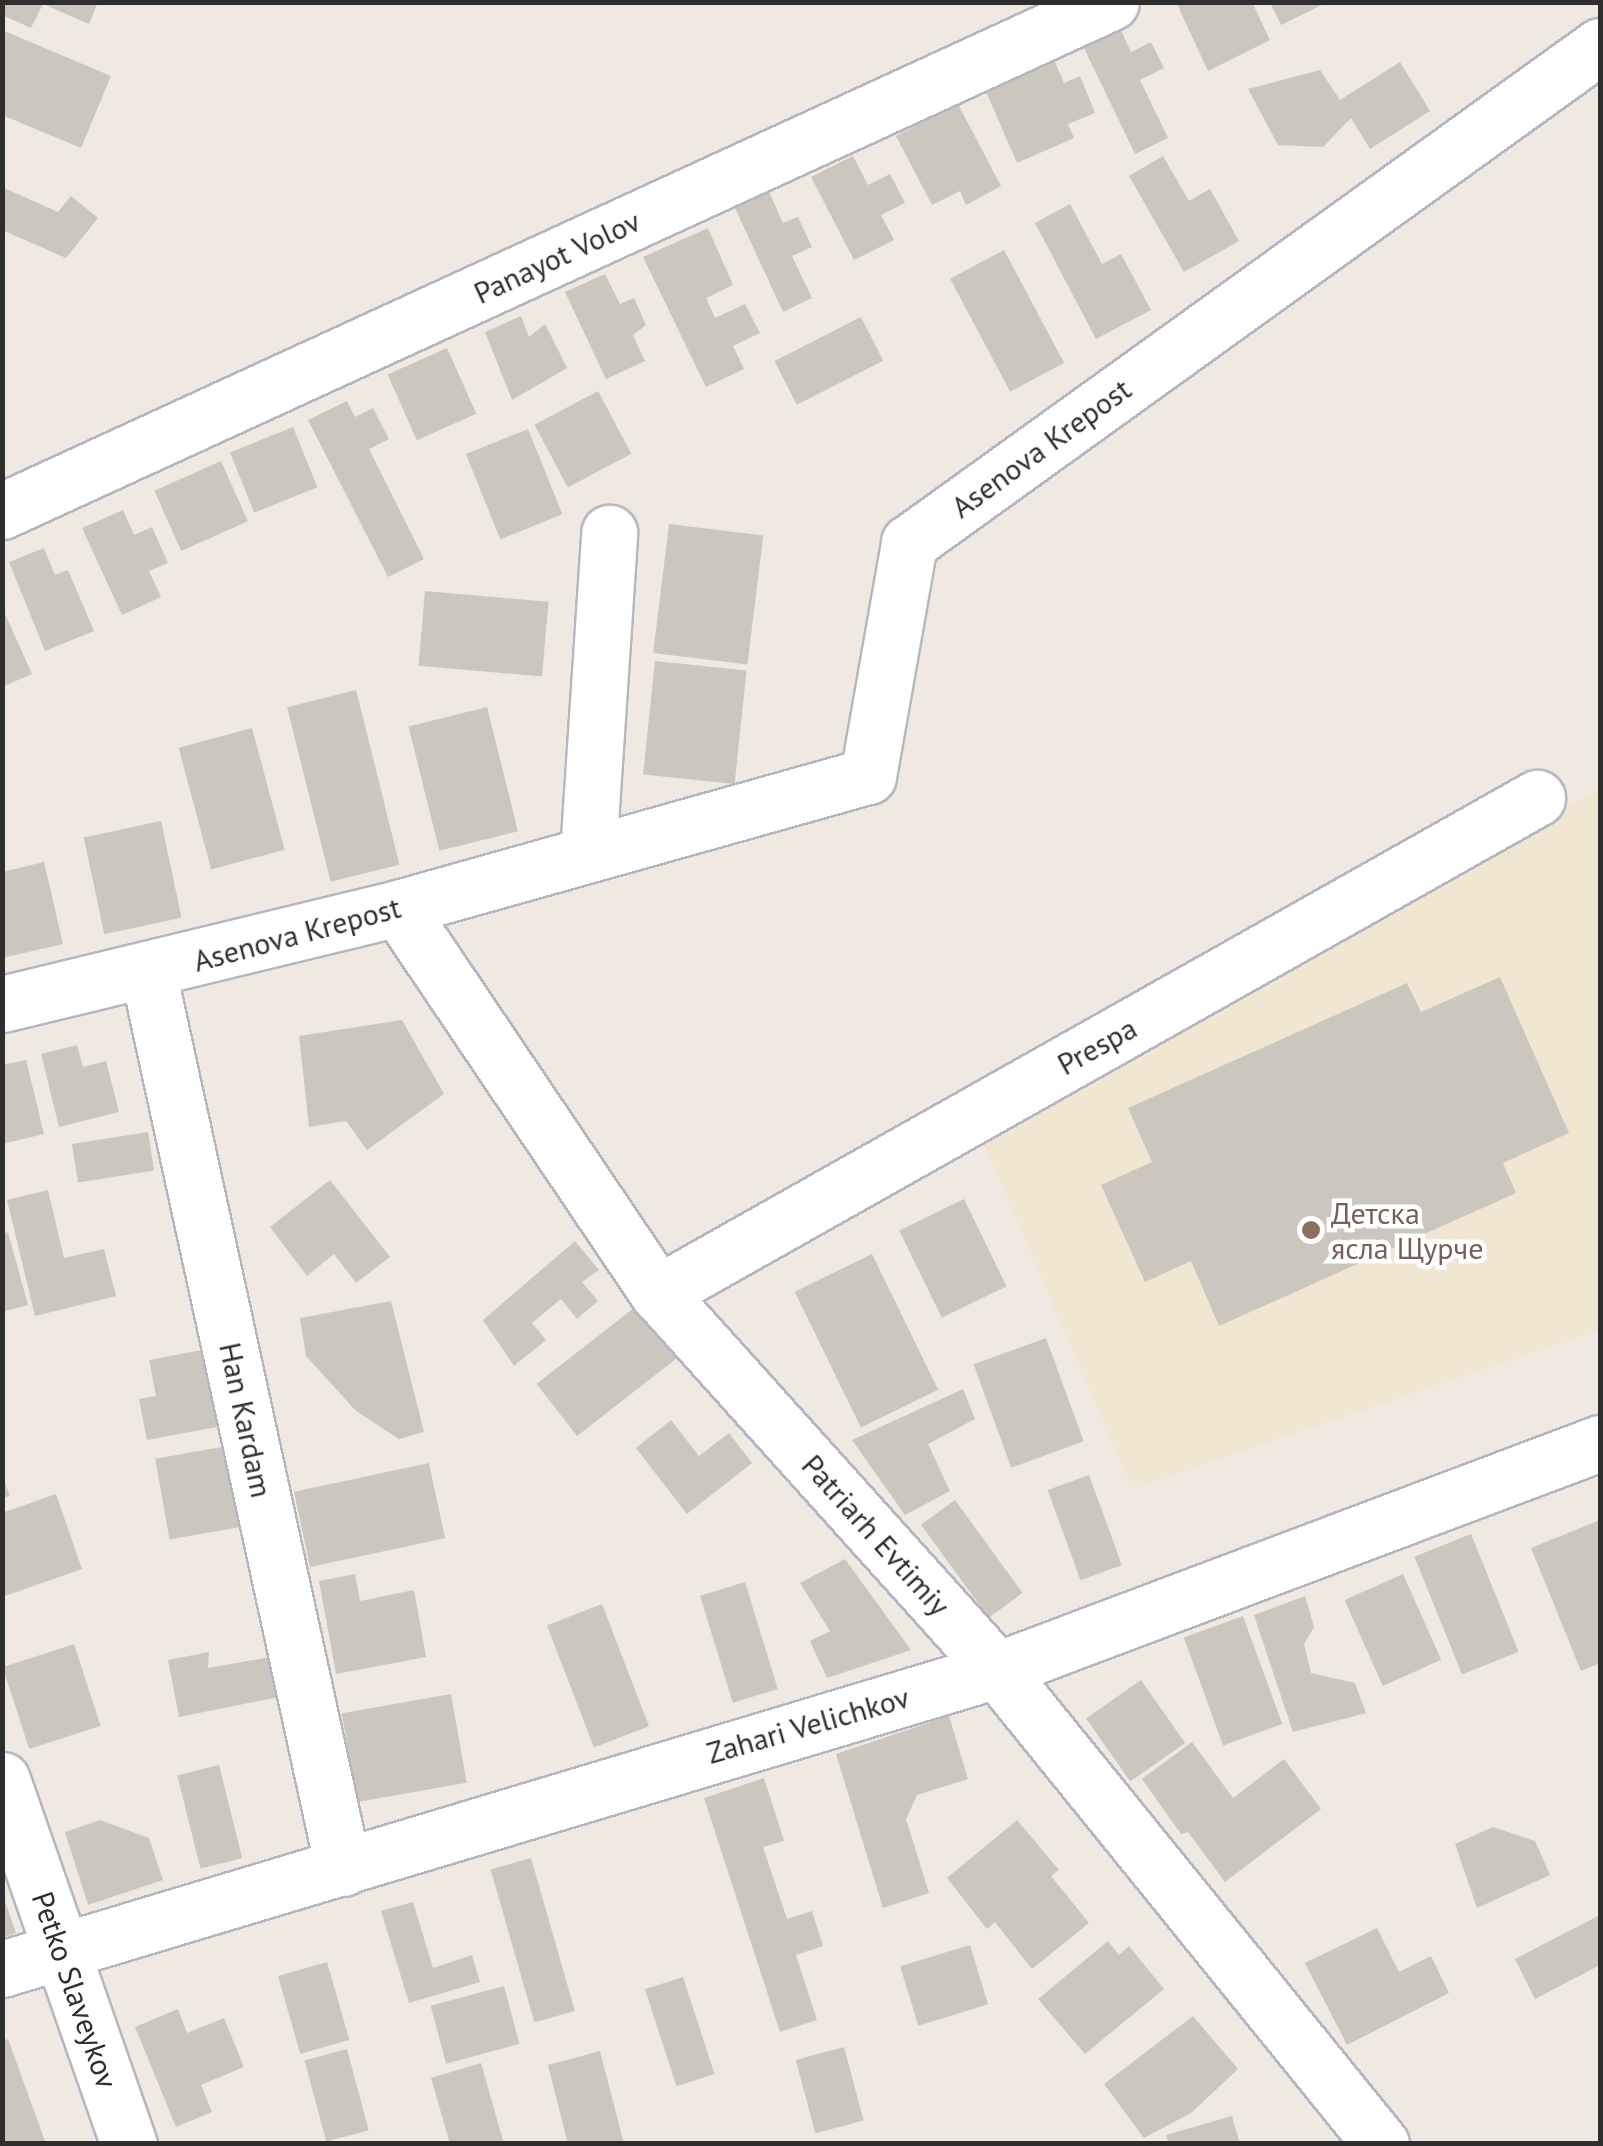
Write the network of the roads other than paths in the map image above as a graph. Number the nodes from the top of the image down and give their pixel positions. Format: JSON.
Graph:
{"nodes":[{"id":1,"x":1111,"y":2,"type":"edge"},
{"id":2,"x":1600,"y":46,"type":"edge"},
{"id":3,"x":2,"y":511,"type":"edge"},
{"id":4,"x":609,"y":534,"type":"dead end"},
{"id":5,"x":1537,"y":798,"type":"dead end"},
{"id":6,"x":588,"y":853,"type":"junction"},
{"id":7,"x":398,"y":908,"type":"junction"},
{"id":8,"x":148,"y":972,"type":"junction"},
{"id":9,"x":2,"y":1004,"type":"edge"},
{"id":10,"x":658,"y":1294,"type":"junction"},
{"id":11,"x":1600,"y":1443,"type":"edge"},
{"id":12,"x":997,"y":1670,"type":"junction"},
{"id":13,"x":2,"y":1780,"type":"edge"},
{"id":14,"x":343,"y":1868,"type":"junction"},
{"id":15,"x":61,"y":1950,"type":"junction"},
{"id":16,"x":2,"y":1969,"type":"edge"},
{"id":17,"x":129,"y":2144,"type":"edge"},
{"id":18,"x":1381,"y":2144,"type":"edge"}],
"edges":[{"from":1,"to":3,"type":"street","name":"Panayot Volov"},
{"from":2,"to":6,"type":"street","name":"Asenova Krepost"},
{"from":4,"to":6,"type":"street"},
{"from":5,"to":10,"type":"street","name":"Prespa"},
{"from":6,"to":7,"type":"street","name":"Asenova Krepost"},
{"from":7,"to":8,"type":"street","name":"Asenova Krepost"},
{"from":7,"to":10,"type":"street","name":"Patriarh Evtimiy"},
{"from":8,"to":9,"type":"street","name":"Asenova Krepost"},
{"from":8,"to":14,"type":"street","name":"Han Kardam"},
{"from":10,"to":12,"type":"street","name":"Patriarh Evtimiy"},
{"from":11,"to":12,"type":"street","name":"Zahari Velichkov"},
{"from":12,"to":14,"type":"street","name":"Zahari Velichkov"},
{"from":12,"to":18,"type":"street","name":"Patriarh Evtimiy"},
{"from":13,"to":15,"type":"street","name":"Petko Slaveykov"},
{"from":14,"to":15,"type":"street","name":"Zahari Velichkov"},
{"from":15,"to":16,"type":"street","name":"Zahari Velichkov"},
{"from":15,"to":17,"type":"street","name":"Petko Slaveykov"}]}
